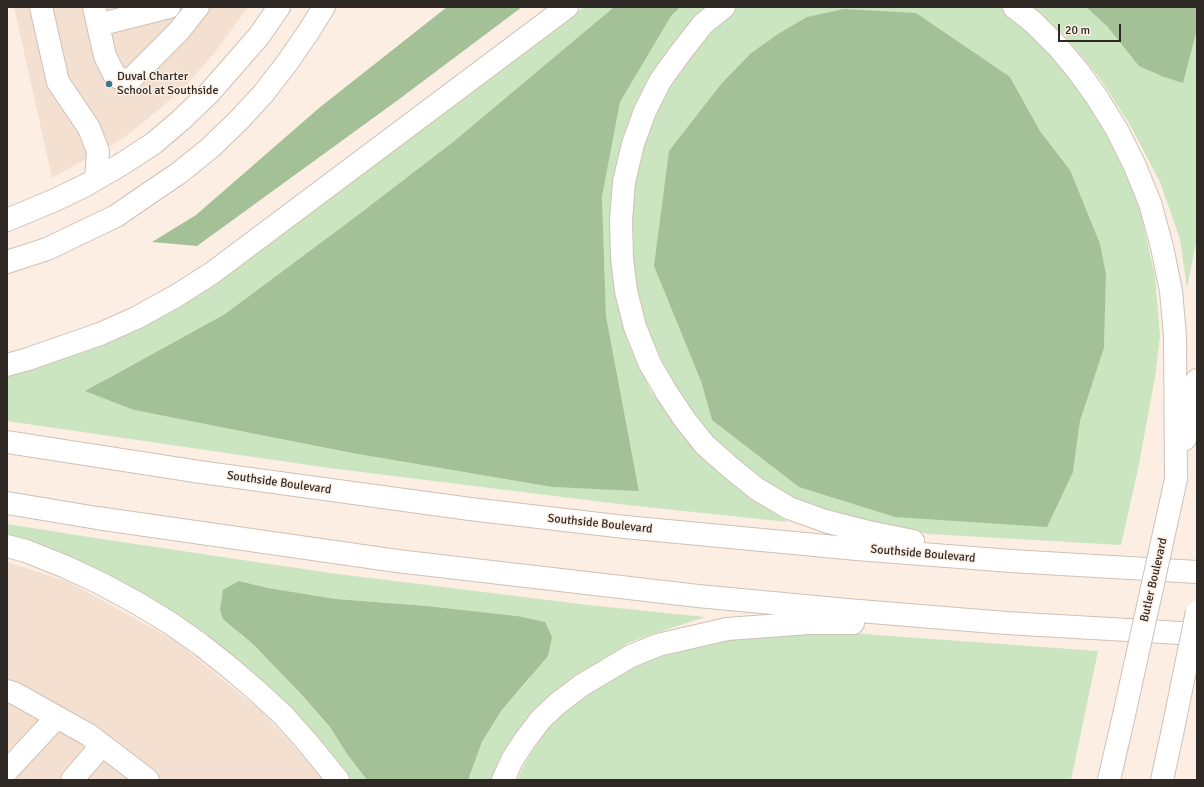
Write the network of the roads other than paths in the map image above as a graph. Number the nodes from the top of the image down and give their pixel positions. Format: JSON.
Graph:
{"nodes":[{"id":1,"x":41,"y":7,"type":"edge"},
{"id":2,"x":169,"y":7,"type":"edge"},
{"id":3,"x":279,"y":7,"type":"edge"},
{"id":4,"x":324,"y":7,"type":"edge"},
{"id":5,"x":568,"y":7,"type":"edge"},
{"id":6,"x":724,"y":7,"type":"edge"},
{"id":7,"x":1014,"y":7,"type":"edge"},
{"id":8,"x":195,"y":8,"type":"edge"},
{"id":9,"x":96,"y":16,"type":"edge"},
{"id":10,"x":96,"y":179,"type":"junction"},
{"id":11,"x":7,"y":220,"type":"edge"},
{"id":12,"x":7,"y":262,"type":"edge"},
{"id":13,"x":7,"y":365,"type":"edge"},
{"id":14,"x":1197,"y":380,"type":"edge"},
{"id":15,"x":7,"y":442,"type":"edge"},
{"id":16,"x":1176,"y":479,"type":"junction"},
{"id":17,"x":7,"y":503,"type":"edge"},
{"id":18,"x":7,"y":546,"type":"edge"},
{"id":19,"x":1011,"y":561,"type":"junction"},
{"id":20,"x":1197,"y":572,"type":"edge"},
{"id":21,"x":1197,"y":612,"type":"edge"},
{"id":22,"x":1006,"y":623,"type":"junction"},
{"id":23,"x":1197,"y":634,"type":"edge"},
{"id":24,"x":7,"y":691,"type":"edge"},
{"id":25,"x":57,"y":717,"type":"junction"},
{"id":26,"x":1172,"y":734,"type":"junction"},
{"id":27,"x":102,"y":744,"type":"junction"},
{"id":28,"x":7,"y":771,"type":"edge"},
{"id":29,"x":72,"y":780,"type":"edge"},
{"id":30,"x":148,"y":780,"type":"edge"},
{"id":31,"x":338,"y":780,"type":"edge"},
{"id":32,"x":504,"y":780,"type":"edge"},
{"id":33,"x":1109,"y":780,"type":"edge"},
{"id":34,"x":1162,"y":780,"type":"edge"},
{"id":35,"x":1169,"y":780,"type":"edge"}],
"edges":[{"from":1,"to":10,"type":"main road"},
{"from":2,"to":9,"type":"main road"},
{"from":3,"to":10,"type":"main road"},
{"from":4,"to":12,"type":"main road"},
{"from":5,"to":13,"type":"main road"},
{"from":6,"to":19,"type":"main road"},
{"from":7,"to":16,"type":"main road"},
{"from":8,"to":9,"type":"main road"},
{"from":10,"to":11,"type":"main road"},
{"from":14,"to":16,"type":"main road","name":"Butler Boulevard"},
{"from":15,"to":19,"type":"main road","name":"Southside Boulevard"},
{"from":16,"to":33,"type":"main road","name":"Butler Boulevard","bridge":true},
{"from":17,"to":22,"type":"main road"},
{"from":18,"to":31,"type":"main road"},
{"from":19,"to":20,"type":"main road","name":"Southside Boulevard"},
{"from":21,"to":26,"type":"main road","bridge":true},
{"from":22,"to":23,"type":"main road"},
{"from":22,"to":32,"type":"main road"},
{"from":24,"to":25,"type":"main road"},
{"from":25,"to":27,"type":"main road"},
{"from":25,"to":28,"type":"main road"},
{"from":26,"to":34,"type":"main road"},
{"from":26,"to":35,"type":"main road"},
{"from":27,"to":29,"type":"main road"},
{"from":27,"to":30,"type":"main road"}]}
